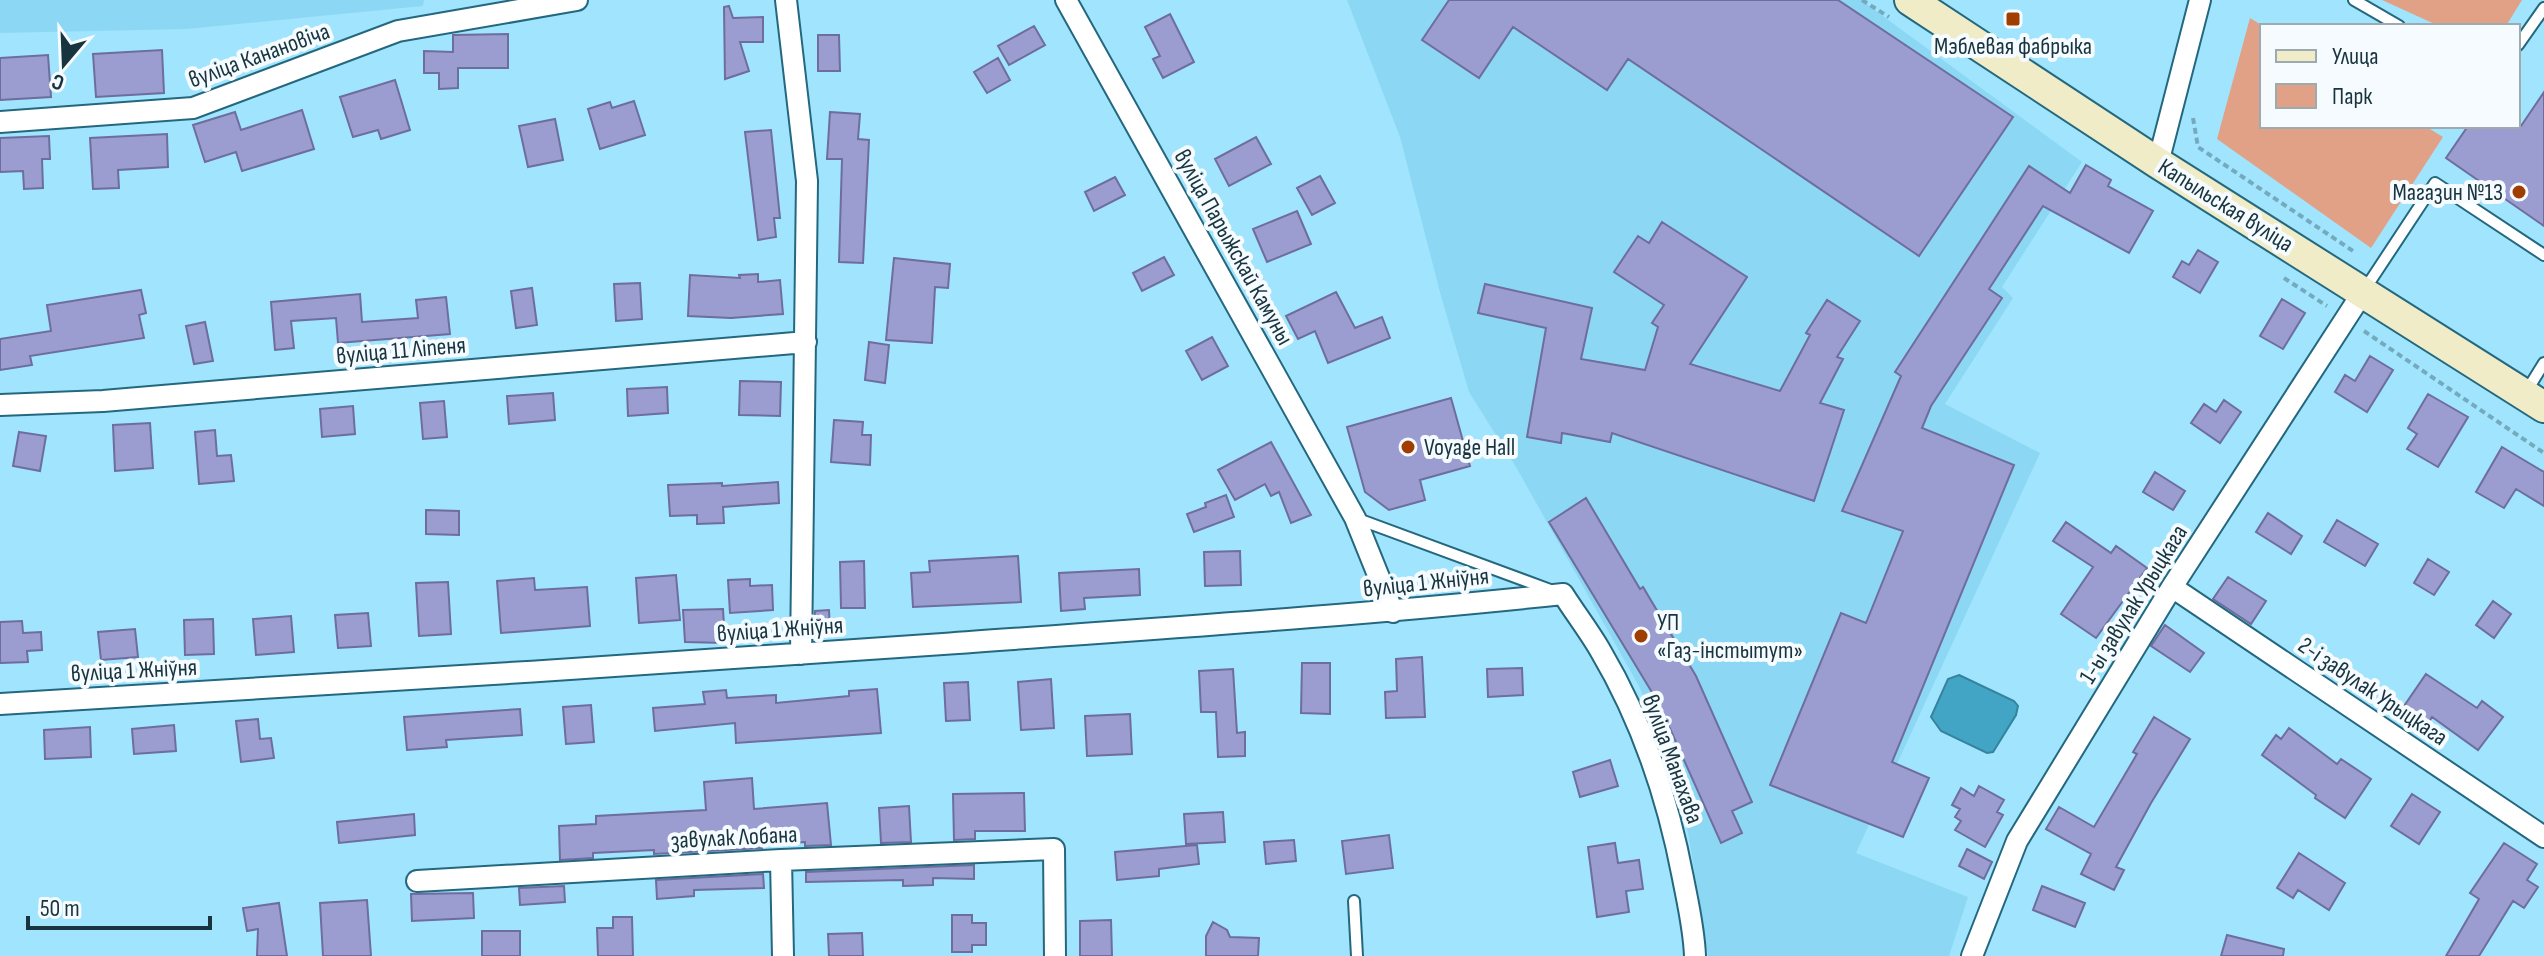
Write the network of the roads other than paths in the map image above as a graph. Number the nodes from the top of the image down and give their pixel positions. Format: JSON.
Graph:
{"nodes":[{"id":1,"x":577,"y":0,"type":"edge"},
{"id":2,"x":786,"y":0,"type":"edge"},
{"id":3,"x":1066,"y":0,"type":"edge"},
{"id":4,"x":1910,"y":0,"type":"edge"},
{"id":5,"x":2200,"y":0,"type":"edge"},
{"id":6,"x":2354,"y":0,"type":"edge"},
{"id":7,"x":2544,"y":8,"type":"edge"},
{"id":8,"x":2396,"y":24,"type":"edge"},
{"id":9,"x":2520,"y":42,"type":"edge"},
{"id":10,"x":0,"y":122,"type":"edge"},
{"id":11,"x":2158,"y":163,"type":"junction"},
{"id":12,"x":2544,"y":255,"type":"edge"},
{"id":13,"x":2370,"y":280,"type":"junction"},
{"id":14,"x":806,"y":342,"type":"junction"},
{"id":15,"x":2544,"y":363,"type":"edge"},
{"id":16,"x":2534,"y":400,"type":"edge"},
{"id":17,"x":0,"y":405,"type":"edge"},
{"id":18,"x":1355,"y":518,"type":"junction"},
{"id":19,"x":2172,"y":587,"type":"junction"},
{"id":20,"x":1563,"y":594,"type":"junction"},
{"id":21,"x":1393,"y":612,"type":"junction"},
{"id":22,"x":801,"y":654,"type":"junction"},
{"id":23,"x":0,"y":704,"type":"edge"},
{"id":24,"x":2544,"y":837,"type":"edge"},
{"id":25,"x":781,"y":860,"type":"junction"},
{"id":26,"x":417,"y":881,"type":"dead end"},
{"id":27,"x":1354,"y":901,"type":"dead end"},
{"id":28,"x":783,"y":956,"type":"edge"},
{"id":29,"x":1055,"y":956,"type":"edge"},
{"id":30,"x":1357,"y":956,"type":"edge"},
{"id":31,"x":1695,"y":956,"type":"edge"},
{"id":32,"x":1972,"y":956,"type":"edge"}],
"edges":[{"from":1,"to":10,"type":"street","name":"вуліца Канановіча"},
{"from":2,"to":14,"type":"street"},
{"from":3,"to":18,"type":"street","name":"вуліца Парыжскай Камуны"},
{"from":4,"to":11,"type":"main road","name":"Капыльская вуліца"},
{"from":5,"to":11,"type":"street"},
{"from":6,"to":8,"type":"lane"},
{"from":7,"to":9,"type":"lane"},
{"from":11,"to":13,"type":"main road","name":"Капыльская вуліца"},
{"from":12,"to":13,"type":"lane"},
{"from":13,"to":16,"type":"main road","name":"Капыльская вуліца"},
{"from":13,"to":19,"type":"street","name":"1-ы завулак Урыцкага"},
{"from":14,"to":17,"type":"street","name":"вуліца 11 Ліпеня"},
{"from":14,"to":22,"type":"street"},
{"from":15,"to":16,"type":"lane"},
{"from":18,"to":20,"type":"lane"},
{"from":18,"to":21,"type":"street","name":"вуліца Парыжскай Камуны"},
{"from":19,"to":24,"type":"street","name":"2-і завулак Урыцкага"},
{"from":19,"to":32,"type":"street","name":"1-ы завулак Урыцкага"},
{"from":20,"to":21,"type":"street","name":"вуліца 1 Жніўня"},
{"from":20,"to":31,"type":"street","name":"вуліца Манахава"},
{"from":21,"to":22,"type":"street","name":"вуліца 1 Жніўня"},
{"from":22,"to":23,"type":"street","name":"вуліца 1 Жніўня"},
{"from":25,"to":26,"type":"street","name":"завулак Лобана"},
{"from":25,"to":28,"type":"street"},
{"from":25,"to":29,"type":"street","name":"завулак Лобана"},
{"from":27,"to":30,"type":"lane"}]}
